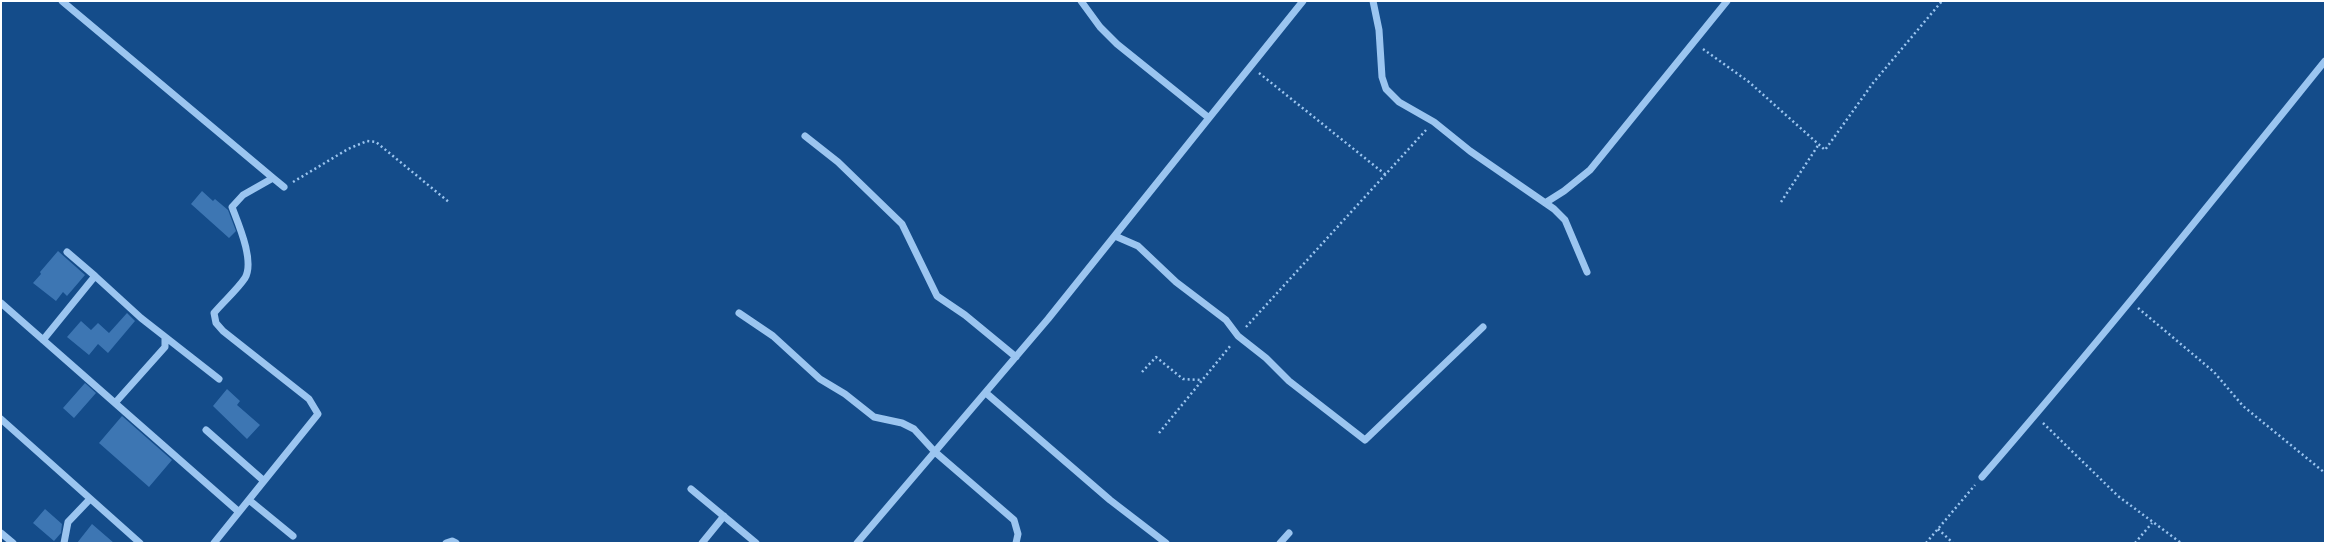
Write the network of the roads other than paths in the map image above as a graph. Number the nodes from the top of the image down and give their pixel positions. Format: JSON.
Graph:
{"nodes":[{"id":1,"x":62,"y":1,"type":"edge"},
{"id":2,"x":1081,"y":1,"type":"edge"},
{"id":3,"x":1303,"y":1,"type":"edge"},
{"id":4,"x":1373,"y":1,"type":"edge"},
{"id":5,"x":1727,"y":1,"type":"edge"},
{"id":6,"x":2325,"y":61,"type":"edge"},
{"id":7,"x":1209,"y":118,"type":"junction"},
{"id":8,"x":805,"y":136,"type":"dead end"},
{"id":9,"x":273,"y":178,"type":"junction"},
{"id":10,"x":284,"y":187,"type":"road end"},
{"id":11,"x":1545,"y":203,"type":"junction"},
{"id":12,"x":1115,"y":236,"type":"junction"},
{"id":13,"x":67,"y":252,"type":"dead end"},
{"id":14,"x":1587,"y":272,"type":"dead end"},
{"id":15,"x":95,"y":276,"type":"junction"},
{"id":16,"x":1,"y":303,"type":"edge"},
{"id":17,"x":739,"y":313,"type":"dead end"},
{"id":18,"x":1483,"y":327,"type":"dead end"},
{"id":19,"x":165,"y":337,"type":"junction"},
{"id":20,"x":43,"y":340,"type":"junction"},
{"id":21,"x":1016,"y":357,"type":"junction"},
{"id":22,"x":218,"y":378,"type":"dead end"},
{"id":23,"x":986,"y":393,"type":"junction"},
{"id":24,"x":115,"y":403,"type":"junction"},
{"id":25,"x":1,"y":419,"type":"edge"},
{"id":26,"x":206,"y":430,"type":"dead end"},
{"id":27,"x":935,"y":452,"type":"junction"},
{"id":28,"x":1982,"y":477,"type":"road end"},
{"id":29,"x":264,"y":482,"type":"junction"},
{"id":30,"x":691,"y":489,"type":"dead end"},
{"id":31,"x":90,"y":499,"type":"junction"},
{"id":32,"x":249,"y":500,"type":"junction"},
{"id":33,"x":239,"y":512,"type":"junction"},
{"id":34,"x":724,"y":516,"type":"junction"},
{"id":35,"x":1289,"y":532,"type":"dead end"},
{"id":36,"x":1,"y":533,"type":"edge"},
{"id":37,"x":293,"y":536,"type":"dead end"},
{"id":38,"x":13,"y":543,"type":"edge"},
{"id":39,"x":64,"y":543,"type":"edge"},
{"id":40,"x":140,"y":543,"type":"edge"},
{"id":41,"x":214,"y":543,"type":"edge"},
{"id":42,"x":446,"y":543,"type":"edge"},
{"id":43,"x":456,"y":543,"type":"edge"},
{"id":44,"x":702,"y":543,"type":"edge"},
{"id":45,"x":756,"y":543,"type":"edge"},
{"id":46,"x":857,"y":543,"type":"edge"},
{"id":47,"x":1016,"y":543,"type":"edge"},
{"id":48,"x":1166,"y":543,"type":"edge"},
{"id":49,"x":1280,"y":543,"type":"edge"}],
"edges":[{"from":1,"to":9,"type":"street"},
{"from":2,"to":7,"type":"street"},
{"from":3,"to":7,"type":"street"},
{"from":4,"to":11,"type":"street"},
{"from":5,"to":11,"type":"street"},
{"from":6,"to":28,"type":"street"},
{"from":7,"to":12,"type":"street"},
{"from":8,"to":21,"type":"street"},
{"from":9,"to":10,"type":"street"},
{"from":9,"to":29,"type":"street"},
{"from":11,"to":14,"type":"street"},
{"from":12,"to":18,"type":"street"},
{"from":12,"to":21,"type":"street"},
{"from":13,"to":15,"type":"street"},
{"from":15,"to":19,"type":"street"},
{"from":15,"to":20,"type":"street"},
{"from":16,"to":20,"type":"street"},
{"from":17,"to":27,"type":"street"},
{"from":19,"to":22,"type":"street"},
{"from":19,"to":24,"type":"street"},
{"from":20,"to":24,"type":"street"},
{"from":21,"to":23,"type":"street"},
{"from":23,"to":27,"type":"street"},
{"from":23,"to":48,"type":"street"},
{"from":24,"to":33,"type":"street"},
{"from":25,"to":31,"type":"street"},
{"from":26,"to":29,"type":"street"},
{"from":27,"to":46,"type":"street"},
{"from":27,"to":47,"type":"street"},
{"from":29,"to":32,"type":"street"},
{"from":30,"to":34,"type":"street"},
{"from":31,"to":39,"type":"street"},
{"from":31,"to":40,"type":"street"},
{"from":32,"to":33,"type":"street"},
{"from":32,"to":37,"type":"street"},
{"from":33,"to":41,"type":"street"},
{"from":34,"to":44,"type":"street"},
{"from":34,"to":45,"type":"street"},
{"from":35,"to":49,"type":"street"},
{"from":36,"to":38,"type":"street"},
{"from":42,"to":43,"type":"street"}]}
